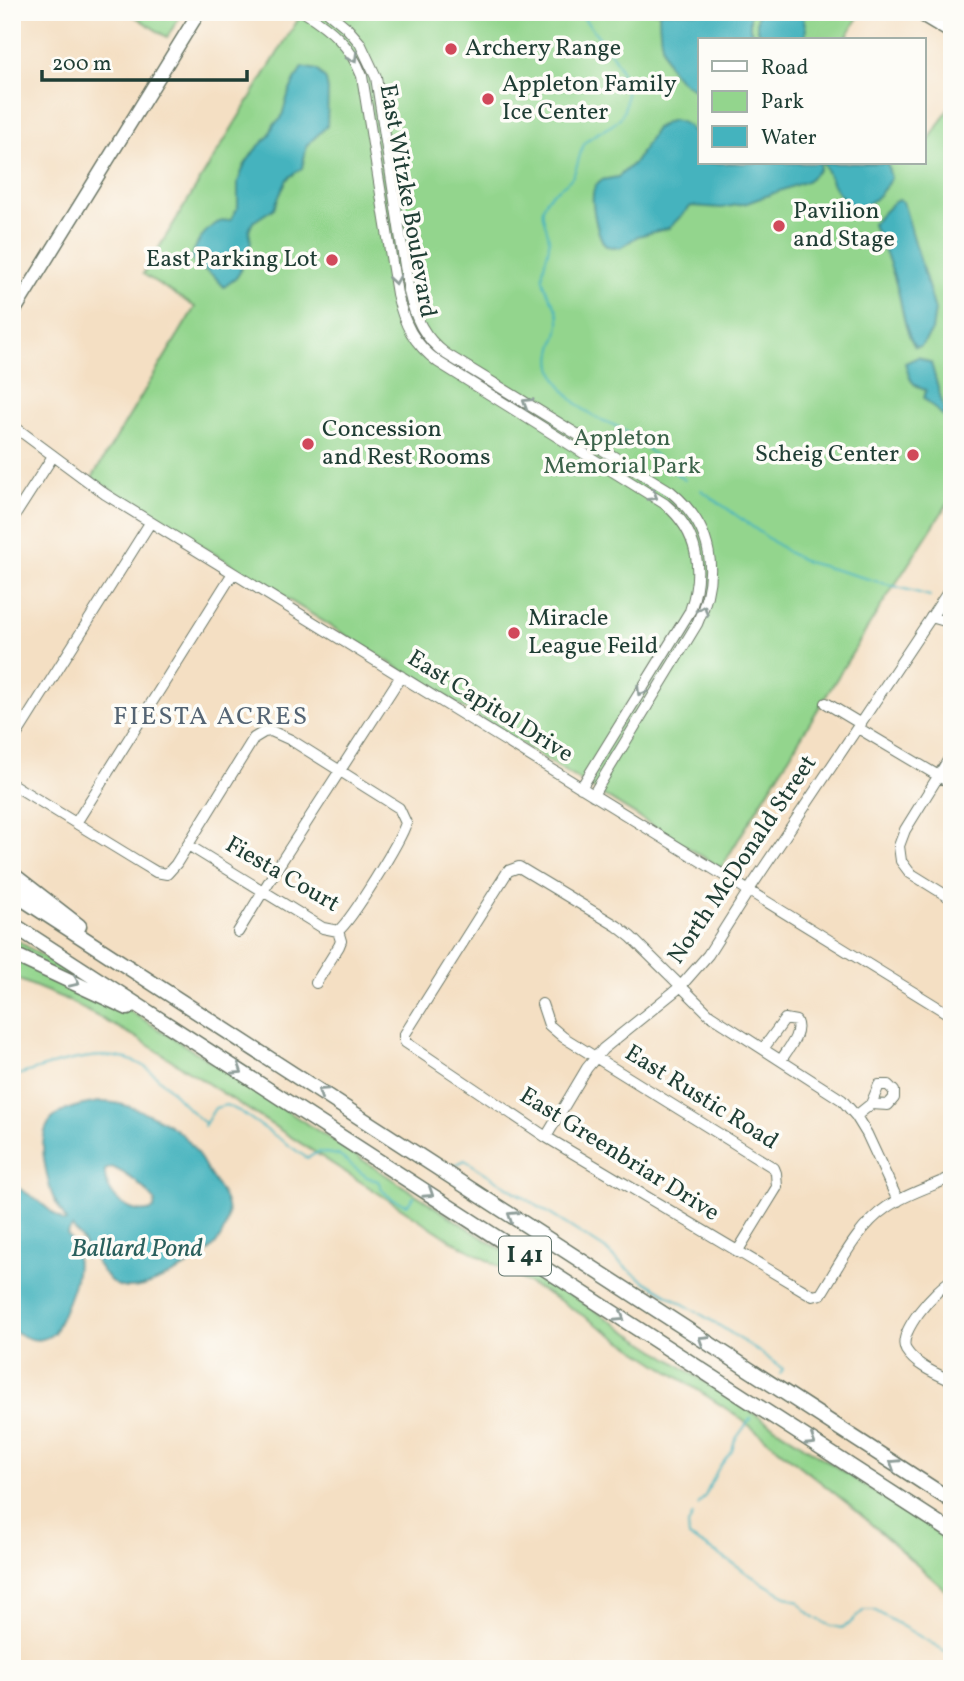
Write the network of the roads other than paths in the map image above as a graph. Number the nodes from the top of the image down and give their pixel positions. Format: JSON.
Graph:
{"nodes":[{"id":1,"x":198,"y":12,"type":"edge"},
{"id":2,"x":304,"y":12,"type":"edge"},
{"id":3,"x":328,"y":12,"type":"edge"},
{"id":4,"x":918,"y":12,"type":"edge"},
{"id":5,"x":952,"y":33,"type":"edge"},
{"id":6,"x":12,"y":315,"type":"edge"},
{"id":7,"x":12,"y":425,"type":"edge"},
{"id":8,"x":53,"y":456,"type":"junction"},
{"id":9,"x":12,"y":520,"type":"edge"},
{"id":10,"x":150,"y":523,"type":"junction"},
{"id":11,"x":233,"y":573,"type":"junction"},
{"id":12,"x":952,"y":586,"type":"edge"},
{"id":13,"x":931,"y":617,"type":"junction"},
{"id":14,"x":952,"y":623,"type":"edge"},
{"id":15,"x":401,"y":676,"type":"junction"},
{"id":16,"x":826,"y":703,"type":"dead end"},
{"id":17,"x":859,"y":726,"type":"junction"},
{"id":18,"x":12,"y":742,"type":"edge"},
{"id":19,"x":952,"y":754,"type":"edge"},
{"id":20,"x":341,"y":771,"type":"junction"},
{"id":21,"x":938,"y":776,"type":"junction"},
{"id":22,"x":12,"y":784,"type":"edge"},
{"id":23,"x":952,"y":784,"type":"edge"},
{"id":24,"x":581,"y":788,"type":"junction"},
{"id":25,"x":593,"y":795,"type":"junction"},
{"id":26,"x":76,"y":823,"type":"junction"},
{"id":27,"x":188,"y":845,"type":"junction"},
{"id":28,"x":12,"y":874,"type":"edge"},
{"id":29,"x":749,"y":890,"type":"junction"},
{"id":30,"x":12,"y":892,"type":"edge"},
{"id":31,"x":262,"y":892,"type":"junction"},
{"id":32,"x":952,"y":899,"type":"edge"},
{"id":33,"x":12,"y":924,"type":"edge"},
{"id":34,"x":338,"y":931,"type":"junction"},
{"id":35,"x":238,"y":932,"type":"dead end"},
{"id":36,"x":12,"y":954,"type":"edge"},
{"id":37,"x":143,"y":976,"type":"junction"},
{"id":38,"x":316,"y":983,"type":"dead end"},
{"id":39,"x":680,"y":987,"type":"junction"},
{"id":40,"x":542,"y":1004,"type":"dead end"},
{"id":41,"x":952,"y":1016,"type":"edge"},
{"id":42,"x":200,"y":1046,"type":"junction"},
{"id":43,"x":763,"y":1049,"type":"junction"},
{"id":44,"x":596,"y":1057,"type":"junction"},
{"id":45,"x":781,"y":1060,"type":"junction"},
{"id":46,"x":871,"y":1104,"type":"dead end"},
{"id":47,"x":856,"y":1116,"type":"junction"},
{"id":48,"x":545,"y":1136,"type":"junction"},
{"id":49,"x":952,"y":1177,"type":"edge"},
{"id":50,"x":898,"y":1201,"type":"junction"},
{"id":51,"x":737,"y":1252,"type":"junction"},
{"id":52,"x":952,"y":1280,"type":"edge"},
{"id":53,"x":952,"y":1381,"type":"edge"},
{"id":54,"x":952,"y":1501,"type":"edge"},
{"id":55,"x":952,"y":1532,"type":"edge"}],
"edges":[{"from":1,"to":6,"type":"main road"},
{"from":2,"to":24,"type":"street","name":"East Witzke Boulevard","one_way":true},
{"from":25,"to":3,"type":"street","name":"East Witzke Boulevard","one_way":true},
{"from":4,"to":5,"type":"main road"},
{"from":7,"to":8,"type":"street","name":"East Capitol Drive"},
{"from":8,"to":9,"type":"street"},
{"from":8,"to":10,"type":"street","name":"East Capitol Drive"},
{"from":10,"to":11,"type":"street","name":"East Capitol Drive"},
{"from":10,"to":18,"type":"street"},
{"from":11,"to":15,"type":"street","name":"East Capitol Drive"},
{"from":11,"to":26,"type":"street"},
{"from":12,"to":13,"type":"street","name":"North McDonald Street"},
{"from":13,"to":14,"type":"street"},
{"from":13,"to":17,"type":"street","name":"North McDonald Street"},
{"from":15,"to":20,"type":"street"},
{"from":15,"to":24,"type":"street","name":"East Capitol Drive"},
{"from":16,"to":17,"type":"street"},
{"from":17,"to":21,"type":"street"},
{"from":17,"to":29,"type":"street","name":"North McDonald Street"},
{"from":19,"to":21,"type":"street"},
{"from":20,"to":27,"type":"street","name":"Fiesta Court"},
{"from":20,"to":31,"type":"street"},
{"from":20,"to":34,"type":"street","name":"Fiesta Court"},
{"from":21,"to":23,"type":"street"},
{"from":21,"to":32,"type":"street"},
{"from":22,"to":26,"type":"street"},
{"from":24,"to":25,"type":"street","name":"East Capitol Drive"},
{"from":25,"to":29,"type":"street","name":"East Capitol Drive"},
{"from":26,"to":27,"type":"street"},
{"from":27,"to":31,"type":"street","name":"Fiesta Court"},
{"from":28,"to":37,"type":"highway"},
{"from":29,"to":39,"type":"street","name":"North McDonald Street"},
{"from":29,"to":41,"type":"street","name":"East Capitol Drive"},
{"from":30,"to":37,"type":"highway","number":"I 41"},
{"from":31,"to":34,"type":"street","name":"Fiesta Court"},
{"from":31,"to":35,"type":"street"},
{"from":33,"to":42,"type":"highway","number":"I 41"},
{"from":34,"to":38,"type":"street"},
{"from":36,"to":42,"type":"highway","one_way":true},
{"from":54,"to":37,"type":"highway","number":"I 41","one_way":true},
{"from":39,"to":43,"type":"street"},
{"from":39,"to":44,"type":"street","name":"North McDonald Street"},
{"from":39,"to":48,"type":"street","name":"East Greenbriar Drive"},
{"from":40,"to":44,"type":"street"},
{"from":42,"to":55,"type":"highway","number":"I 41","one_way":true},
{"from":43,"to":45,"type":"street"},
{"from":43,"to":45,"type":"street"},
{"from":44,"to":48,"type":"street","name":"North McDonald Street"},
{"from":44,"to":51,"type":"street","name":"East Rustic Road"},
{"from":45,"to":47,"type":"street"},
{"from":46,"to":47,"type":"street"},
{"from":47,"to":50,"type":"street"},
{"from":48,"to":51,"type":"street","name":"East Greenbriar Drive"},
{"from":49,"to":50,"type":"street"},
{"from":50,"to":51,"type":"street","name":"East Greenbriar Drive"},
{"from":52,"to":53,"type":"street"}]}
